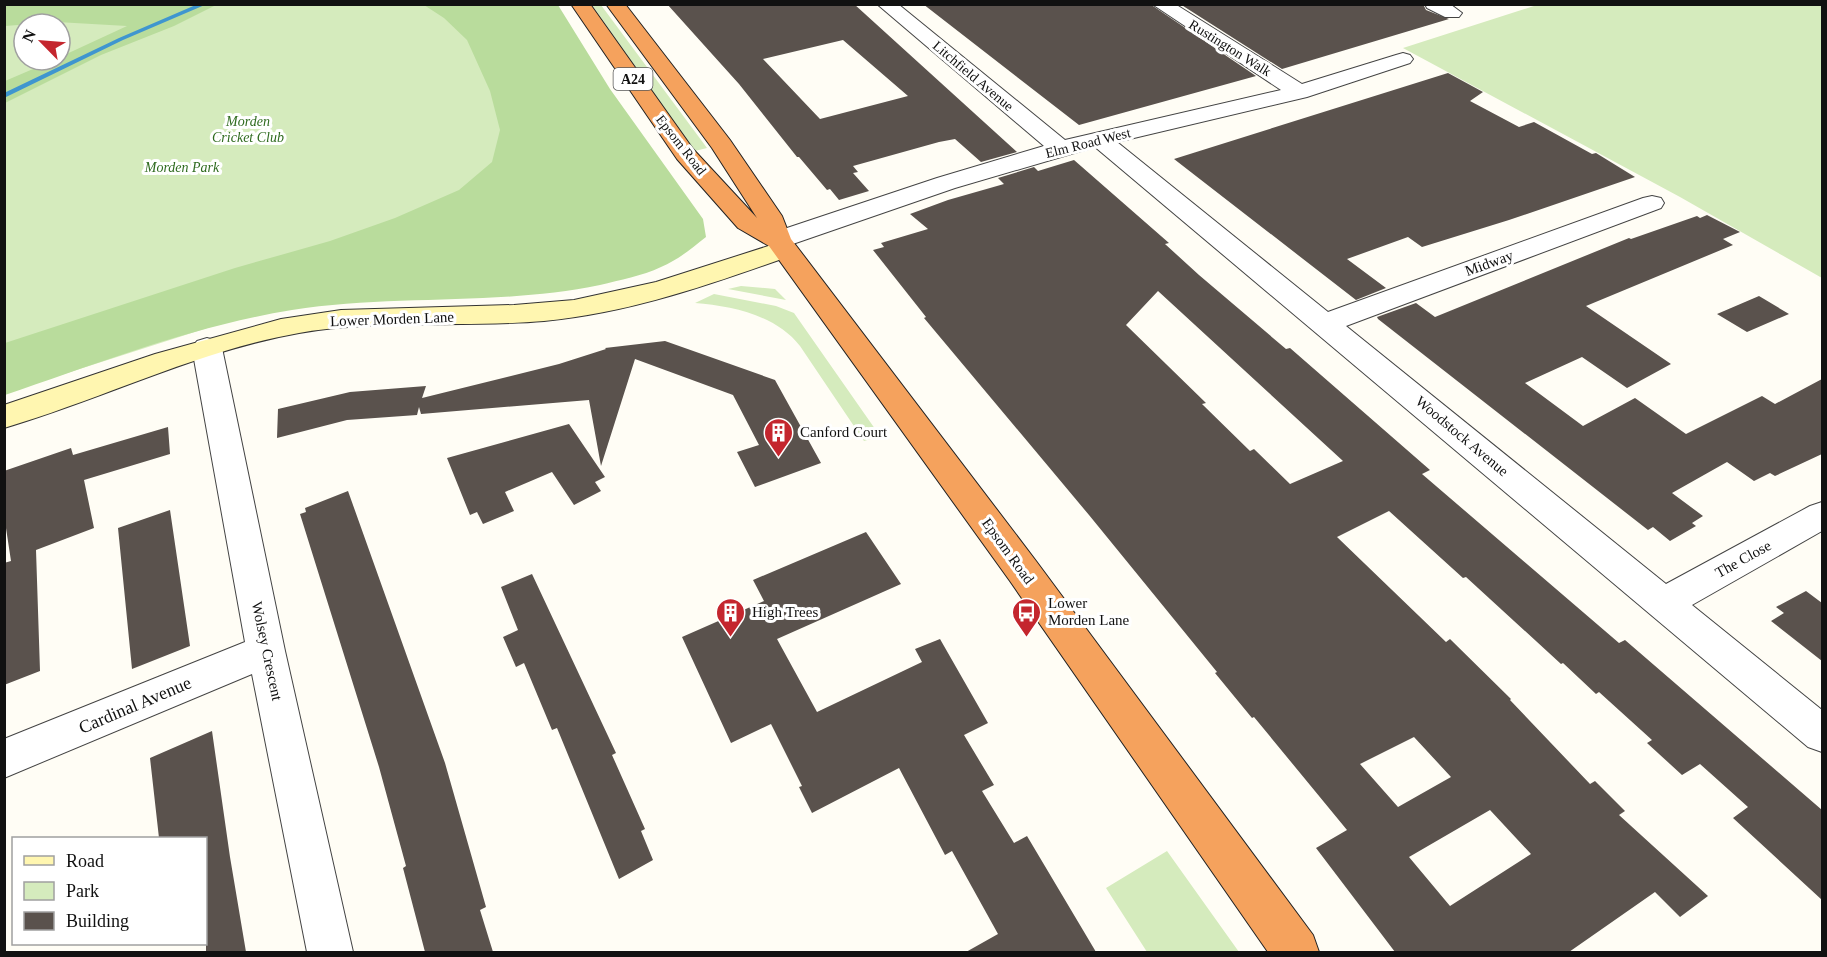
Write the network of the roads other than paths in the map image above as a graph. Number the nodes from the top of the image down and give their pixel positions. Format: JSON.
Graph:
{"nodes":[{"id":1,"x":580,"y":4,"type":"edge"},
{"id":2,"x":615,"y":4,"type":"edge"},
{"id":3,"x":886,"y":4,"type":"edge"},
{"id":4,"x":1161,"y":4,"type":"edge"},
{"id":5,"x":1434,"y":4,"type":"edge"},
{"id":6,"x":1452,"y":14,"type":"dead end"},
{"id":7,"x":1403,"y":59,"type":"dead end"},
{"id":8,"x":1299,"y":92,"type":"junction"},
{"id":9,"x":1101,"y":140,"type":"junction"},
{"id":10,"x":1061,"y":148,"type":"junction"},
{"id":11,"x":1652,"y":203,"type":"dead end"},
{"id":12,"x":781,"y":245,"type":"junction"},
{"id":13,"x":1325,"y":323,"type":"junction"},
{"id":14,"x":207,"y":348,"type":"junction"},
{"id":15,"x":4,"y":417,"type":"edge"},
{"id":16,"x":1822,"y":515,"type":"edge"},
{"id":17,"x":1664,"y":603,"type":"junction"},
{"id":18,"x":266,"y":651,"type":"junction"},
{"id":19,"x":1822,"y":734,"type":"edge"},
{"id":20,"x":4,"y":759,"type":"edge"},
{"id":21,"x":330,"y":952,"type":"edge"},
{"id":22,"x":1296,"y":952,"type":"edge"}],
"edges":[{"from":1,"to":12,"type":"highway","name":"Epsom Road","number":"A24"},
{"from":2,"to":12,"type":"highway","name":"Epsom Road","number":"A24"},
{"from":3,"to":10,"type":"street","name":"Litchfield Avenue"},
{"from":4,"to":8,"type":"street","name":"Rustington Walk"},
{"from":5,"to":6,"type":"street"},
{"from":7,"to":8,"type":"street","name":"Elm Road West"},
{"from":8,"to":9,"type":"street","name":"Elm Road West"},
{"from":9,"to":10,"type":"street","name":"Elm Road West"},
{"from":9,"to":13,"type":"street","name":"Woodstock Avenue"},
{"from":10,"to":12,"type":"street","name":"Elm Road West"},
{"from":11,"to":13,"type":"street","name":"Midway"},
{"from":12,"to":14,"type":"street","name":"Lower Morden Lane"},
{"from":12,"to":22,"type":"highway","name":"Epsom Road","number":"A24"},
{"from":13,"to":17,"type":"street","name":"Woodstock Avenue"},
{"from":14,"to":15,"type":"street","name":"Lower Morden Lane"},
{"from":14,"to":18,"type":"street","name":"Wolsey Crescent"},
{"from":16,"to":17,"type":"street","name":"The Close"},
{"from":17,"to":19,"type":"street","name":"Woodstock Avenue"},
{"from":18,"to":20,"type":"street","name":"Cardinal Avenue"},
{"from":18,"to":21,"type":"street","name":"Wolsey Crescent"}]}
